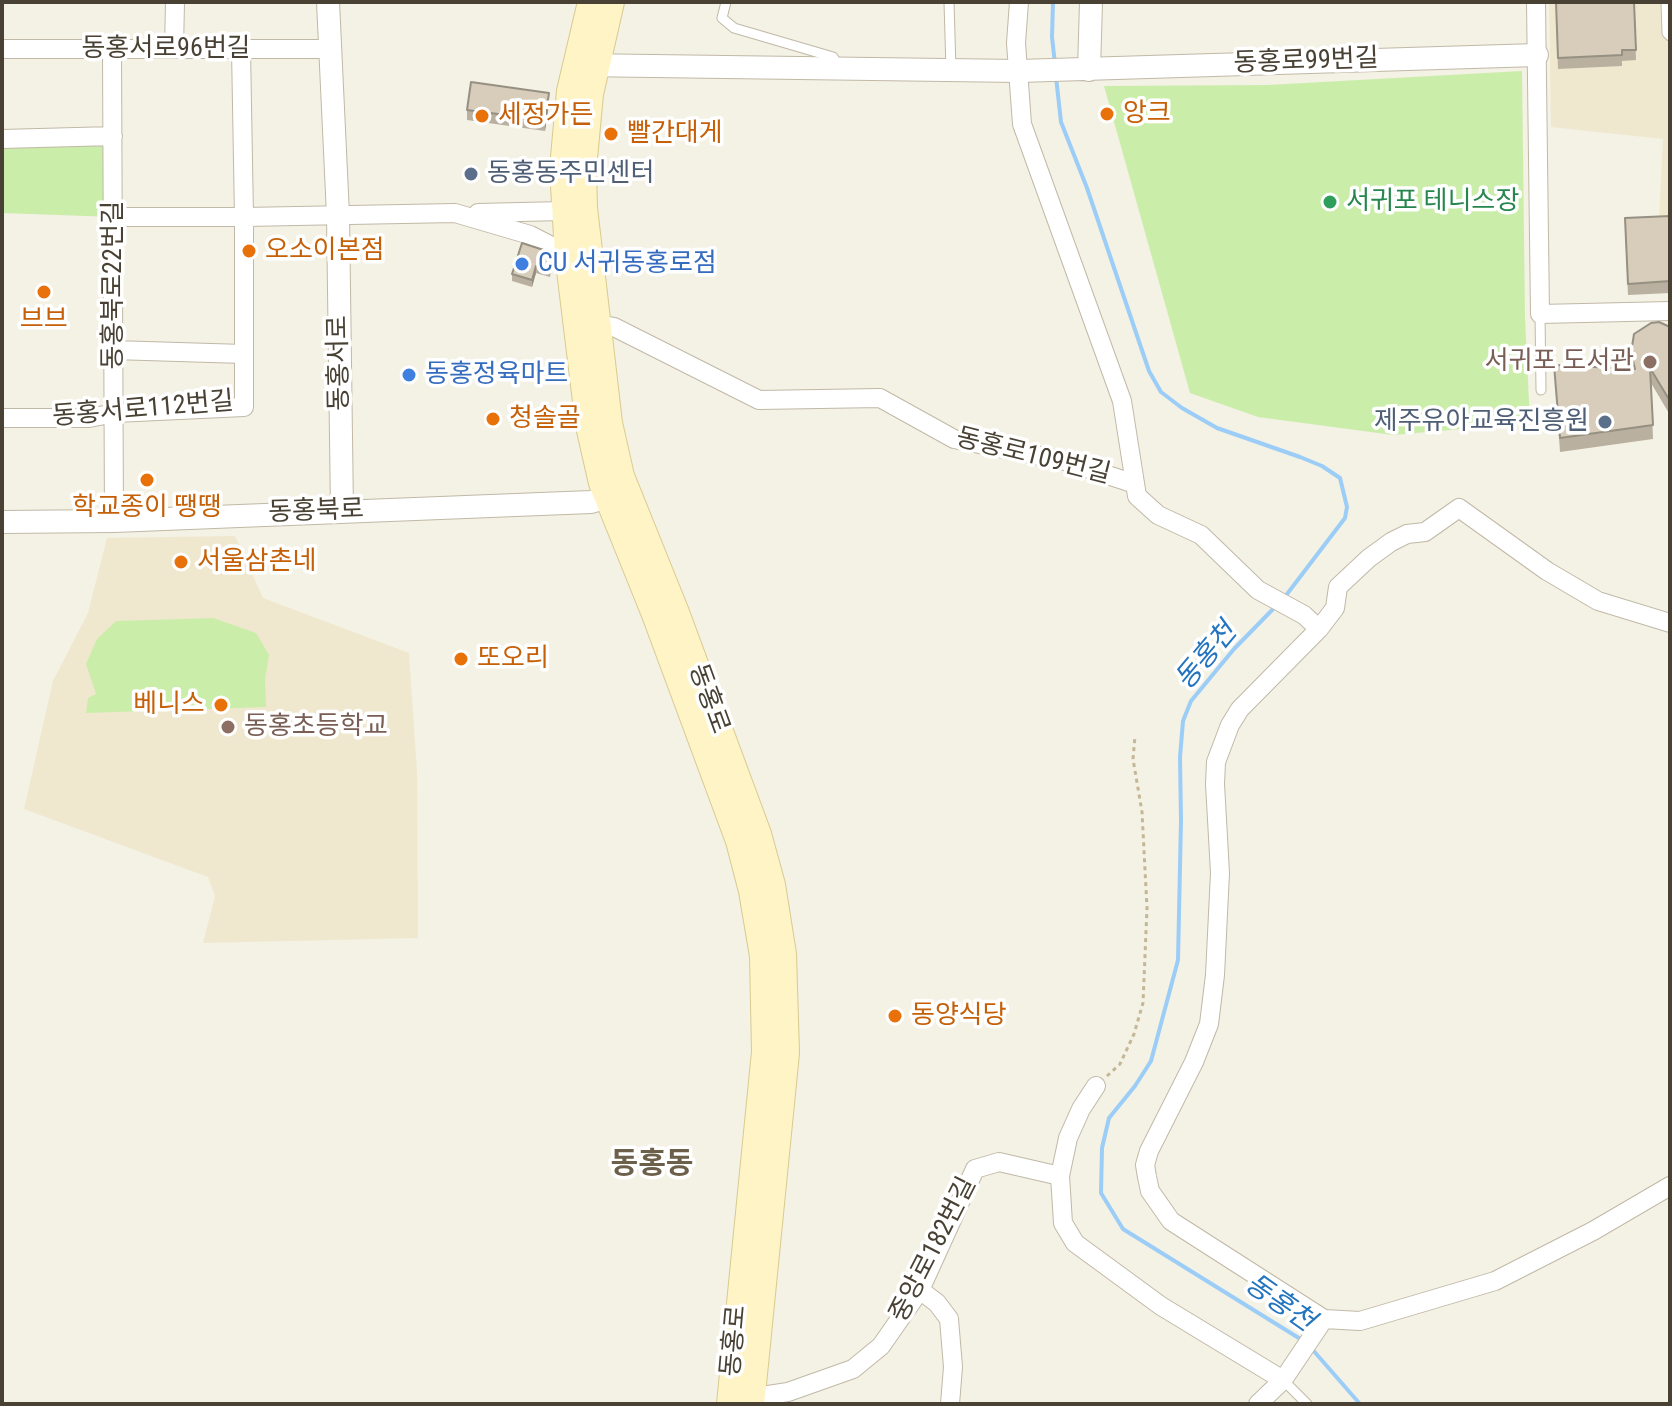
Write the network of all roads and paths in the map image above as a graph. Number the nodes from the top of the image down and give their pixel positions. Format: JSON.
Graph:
{"nodes":[{"id":1,"x":175,"y":2,"type":"edge"},
{"id":2,"x":328,"y":2,"type":"edge"},
{"id":3,"x":590,"y":2,"type":"edge"},
{"id":4,"x":612,"y":2,"type":"edge"},
{"id":5,"x":726,"y":2,"type":"edge"},
{"id":6,"x":949,"y":2,"type":"edge"},
{"id":7,"x":1019,"y":2,"type":"edge"},
{"id":8,"x":1091,"y":2,"type":"edge"},
{"id":9,"x":1536,"y":2,"type":"edge"},
{"id":10,"x":1666,"y":2,"type":"edge"},
{"id":11,"x":1670,"y":36,"type":"edge"},
{"id":12,"x":2,"y":49,"type":"edge"},
{"id":13,"x":112,"y":49,"type":"junction"},
{"id":14,"x":174,"y":49,"type":"junction"},
{"id":15,"x":241,"y":49,"type":"junction"},
{"id":16,"x":330,"y":49,"type":"junction"},
{"id":17,"x":1537,"y":55,"type":"junction"},
{"id":18,"x":586,"y":66,"type":"junction"},
{"id":19,"x":840,"y":69,"type":"junction"},
{"id":20,"x":1082,"y":69,"type":"junction"},
{"id":21,"x":951,"y":70,"type":"junction"},
{"id":22,"x":1026,"y":71,"type":"junction"},
{"id":23,"x":113,"y":136,"type":"junction"},
{"id":24,"x":2,"y":139,"type":"edge"},
{"id":25,"x":563,"y":211,"type":"junction"},
{"id":26,"x":455,"y":213,"type":"junction"},
{"id":27,"x":338,"y":215,"type":"junction"},
{"id":28,"x":114,"y":217,"type":"junction"},
{"id":29,"x":244,"y":217,"type":"junction"},
{"id":30,"x":567,"y":254,"type":"junction"},
{"id":31,"x":1670,"y":311,"type":"edge"},
{"id":32,"x":1540,"y":314,"type":"junction"},
{"id":33,"x":599,"y":324,"type":"junction"},
{"id":34,"x":113,"y":350,"type":"junction"},
{"id":35,"x":244,"y":354,"type":"junction"},
{"id":36,"x":1541,"y":390,"type":"dead end"},
{"id":37,"x":115,"y":413,"type":"junction"},
{"id":38,"x":2,"y":418,"type":"edge"},
{"id":39,"x":1135,"y":484,"type":"junction"},
{"id":40,"x":618,"y":494,"type":"junction"},
{"id":41,"x":342,"y":511,"type":"junction"},
{"id":42,"x":114,"y":521,"type":"junction"},
{"id":43,"x":2,"y":522,"type":"edge"},
{"id":44,"x":1670,"y":623,"type":"edge"},
{"id":45,"x":1319,"y":629,"type":"junction"},
{"id":46,"x":1135,"y":736,"type":"dead end"},
{"id":47,"x":1096,"y":1086,"type":"joint"},
{"id":48,"x":1060,"y":1176,"type":"junction"},
{"id":49,"x":1670,"y":1186,"type":"edge"},
{"id":50,"x":1642,"y":1202,"type":"junction"},
{"id":51,"x":1670,"y":1204,"type":"edge"},
{"id":52,"x":920,"y":1290,"type":"junction"},
{"id":53,"x":1319,"y":1326,"type":"junction"},
{"id":54,"x":1287,"y":1373,"type":"junction"},
{"id":55,"x":735,"y":1402,"type":"edge"},
{"id":56,"x":950,"y":1404,"type":"edge"},
{"id":57,"x":1258,"y":1404,"type":"edge"},
{"id":58,"x":1307,"y":1404,"type":"edge"}],
"edges":[{"from":1,"to":14,"type":"street"},
{"from":2,"to":16,"type":"street","name":"동홍서로"},
{"from":3,"to":18,"type":"main road","name":"동홍로"},
{"from":4,"to":18,"type":"main road","name":"동홍로"},
{"from":5,"to":19,"type":"lane"},
{"from":6,"to":21,"type":"lane"},
{"from":7,"to":22,"type":"street"},
{"from":8,"to":20,"type":"street"},
{"from":9,"to":17,"type":"street"},
{"from":10,"to":11,"type":"lane"},
{"from":12,"to":13,"type":"street","name":"동홍서로96번길"},
{"from":13,"to":14,"type":"street","name":"동홍서로96번길"},
{"from":13,"to":23,"type":"street","name":"동홍북로22번길"},
{"from":14,"to":15,"type":"street","name":"동홍서로96번길"},
{"from":15,"to":16,"type":"street","name":"동홍서로96번길"},
{"from":15,"to":29,"type":"street"},
{"from":16,"to":27,"type":"street","name":"동홍서로"},
{"from":17,"to":20,"type":"street","name":"동홍로99번길"},
{"from":17,"to":32,"type":"street"},
{"from":18,"to":19,"type":"street"},
{"from":18,"to":25,"type":"main road","name":"동홍로"},
{"from":18,"to":33,"type":"main road","name":"동홍로"},
{"from":19,"to":21,"type":"street"},
{"from":20,"to":22,"type":"street","name":"동홍로99번길"},
{"from":21,"to":22,"type":"street"},
{"from":22,"to":39,"type":"street"},
{"from":23,"to":24,"type":"street"},
{"from":23,"to":28,"type":"street","name":"동홍북로22번길"},
{"from":25,"to":26,"type":"street"},
{"from":25,"to":30,"type":"main road","name":"동홍로"},
{"from":26,"to":27,"type":"street"},
{"from":26,"to":30,"type":"street"},
{"from":27,"to":29,"type":"street"},
{"from":27,"to":41,"type":"street","name":"동홍서로"},
{"from":28,"to":29,"type":"street"},
{"from":28,"to":34,"type":"street","name":"동홍북로22번길"},
{"from":29,"to":35,"type":"street","name":"동홍서로112번길"},
{"from":30,"to":40,"type":"main road","name":"동홍로"},
{"from":31,"to":32,"type":"street"},
{"from":32,"to":36,"type":"lane"},
{"from":33,"to":39,"type":"street","name":"동홍로109번길"},
{"from":33,"to":40,"type":"main road","name":"동홍로"},
{"from":34,"to":35,"type":"street"},
{"from":34,"to":37,"type":"street","name":"동홍북로22번길"},
{"from":35,"to":37,"type":"street","name":"동홍서로112번길"},
{"from":37,"to":38,"type":"street","name":"동홍서로112번길"},
{"from":37,"to":42,"type":"street","name":"동홍북로22번길"},
{"from":39,"to":45,"type":"street","name":"동홍로109번길"},
{"from":40,"to":41,"type":"street","name":"동홍북로"},
{"from":40,"to":55,"type":"main road","name":"동홍로"},
{"from":41,"to":42,"type":"street","name":"동홍북로"},
{"from":42,"to":43,"type":"street","name":"동홍북로"},
{"from":44,"to":45,"type":"street"},
{"from":45,"to":53,"type":"street"},
{"from":46,"to":47,"type":"path"},
{"from":47,"to":48,"type":"street"},
{"from":48,"to":52,"type":"street","name":"중앙로182번길"},
{"from":48,"to":54,"type":"street"},
{"from":49,"to":50,"type":"street"},
{"from":50,"to":51,"type":"street"},
{"from":50,"to":53,"type":"street"},
{"from":52,"to":55,"type":"street","name":"중앙로182번길"},
{"from":52,"to":56,"type":"street"},
{"from":53,"to":54,"type":"street"},
{"from":54,"to":57,"type":"street"},
{"from":54,"to":58,"type":"lane"}]}
